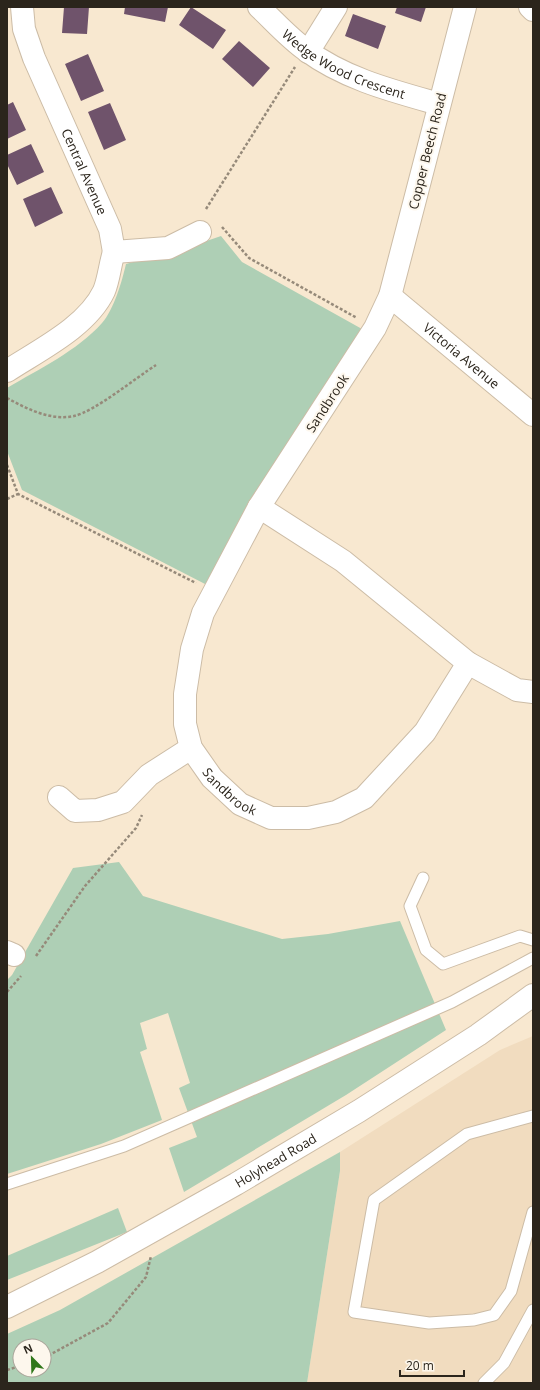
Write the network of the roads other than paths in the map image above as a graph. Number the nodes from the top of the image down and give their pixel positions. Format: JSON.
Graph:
{"nodes":[{"id":1,"x":22,"y":7,"type":"edge"},
{"id":2,"x":259,"y":7,"type":"edge"},
{"id":3,"x":336,"y":7,"type":"edge"},
{"id":4,"x":465,"y":7,"type":"edge"},
{"id":5,"x":530,"y":7,"type":"edge"},
{"id":6,"x":533,"y":10,"type":"edge"},
{"id":7,"x":304,"y":56,"type":"junction"},
{"id":8,"x":439,"y":104,"type":"junction"},
{"id":9,"x":200,"y":232,"type":"road end"},
{"id":10,"x":114,"y":252,"type":"junction"},
{"id":11,"x":390,"y":296,"type":"junction"},
{"id":12,"x":7,"y":371,"type":"edge"},
{"id":13,"x":533,"y":415,"type":"edge"},
{"id":14,"x":259,"y":507,"type":"junction"},
{"id":15,"x":468,"y":663,"type":"junction"},
{"id":16,"x":533,"y":692,"type":"edge"},
{"id":17,"x":191,"y":748,"type":"junction"},
{"id":18,"x":59,"y":797,"type":"dead end"},
{"id":19,"x":423,"y":878,"type":"dead end"},
{"id":20,"x":533,"y":940,"type":"edge"},
{"id":21,"x":533,"y":958,"type":"edge"},
{"id":22,"x":533,"y":996,"type":"edge"},
{"id":23,"x":533,"y":1116,"type":"edge"},
{"id":24,"x":7,"y":1184,"type":"edge"},
{"id":25,"x":533,"y":1212,"type":"edge"},
{"id":26,"x":7,"y":1307,"type":"edge"},
{"id":27,"x":533,"y":1310,"type":"edge"},
{"id":28,"x":484,"y":1383,"type":"edge"}],
"edges":[{"from":1,"to":10,"type":"street","name":"Central Avenue"},
{"from":2,"to":7,"type":"street","name":"Wedge Wood Crescent"},
{"from":3,"to":7,"type":"street"},
{"from":4,"to":8,"type":"street","name":"Copper Beech Road"},
{"from":5,"to":6,"type":"street"},
{"from":7,"to":8,"type":"street","name":"Wedge Wood Crescent"},
{"from":8,"to":11,"type":"street","name":"Copper Beech Road"},
{"from":9,"to":10,"type":"street"},
{"from":10,"to":12,"type":"street"},
{"from":11,"to":13,"type":"street","name":"Victoria Avenue"},
{"from":11,"to":14,"type":"street","name":"Sandbrook"},
{"from":14,"to":15,"type":"street"},
{"from":14,"to":17,"type":"street","name":"Sandbrook"},
{"from":15,"to":16,"type":"street"},
{"from":15,"to":17,"type":"street","name":"Sandbrook"},
{"from":17,"to":18,"type":"street"},
{"from":19,"to":20,"type":"lane"},
{"from":21,"to":24,"type":"lane"},
{"from":22,"to":26,"type":"street","name":"Holyhead Road"},
{"from":23,"to":25,"type":"lane"},
{"from":27,"to":28,"type":"lane"}]}
